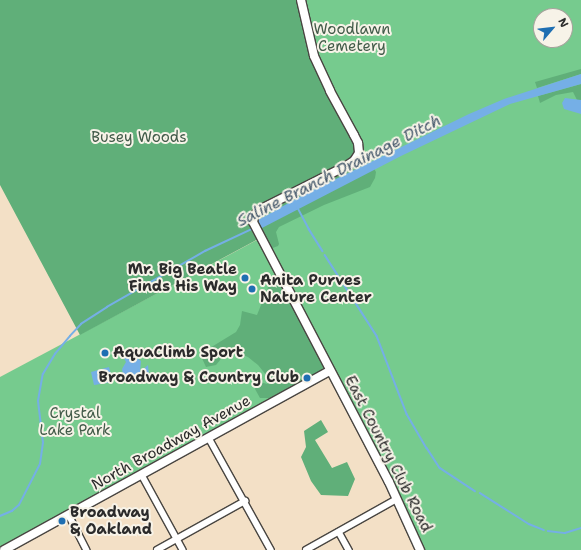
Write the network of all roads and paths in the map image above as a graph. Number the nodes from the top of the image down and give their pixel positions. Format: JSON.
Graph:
{"nodes":[{"id":1,"x":301,"y":0,"type":"edge"},
{"id":2,"x":330,"y":371,"type":"junction"},
{"id":3,"x":209,"y":438,"type":"junction"},
{"id":4,"x":142,"y":475,"type":"junction"},
{"id":5,"x":397,"y":499,"type":"junction"},
{"id":6,"x":244,"y":501,"type":"junction"},
{"id":7,"x":69,"y":515,"type":"junction"},
{"id":8,"x":339,"y":532,"type":"junction"},
{"id":9,"x":177,"y":539,"type":"junction"},
{"id":10,"x":4,"y":550,"type":"edge"},
{"id":11,"x":88,"y":550,"type":"edge"},
{"id":12,"x":157,"y":550,"type":"edge"},
{"id":13,"x":183,"y":550,"type":"edge"},
{"id":14,"x":271,"y":550,"type":"edge"},
{"id":15,"x":306,"y":550,"type":"edge"},
{"id":16,"x":349,"y":550,"type":"edge"},
{"id":17,"x":420,"y":550,"type":"edge"}],
"edges":[{"from":1,"to":2,"type":"street","name":"East Country Club Road"},
{"from":2,"to":3,"type":"street","name":"North Broadway Avenue"},
{"from":2,"to":5,"type":"street","name":"East Country Club Road"},
{"from":3,"to":4,"type":"street","name":"North Broadway Avenue"},
{"from":3,"to":6,"type":"street"},
{"from":4,"to":7,"type":"street","name":"North Broadway Avenue"},
{"from":4,"to":9,"type":"street"},
{"from":5,"to":8,"type":"street"},
{"from":5,"to":17,"type":"street","name":"East Country Club Road"},
{"from":6,"to":9,"type":"street"},
{"from":6,"to":14,"type":"street"},
{"from":7,"to":10,"type":"street","name":"North Broadway Avenue"},
{"from":7,"to":11,"type":"street"},
{"from":8,"to":15,"type":"street"},
{"from":8,"to":16,"type":"street"},
{"from":9,"to":12,"type":"street"},
{"from":9,"to":13,"type":"street"}]}
